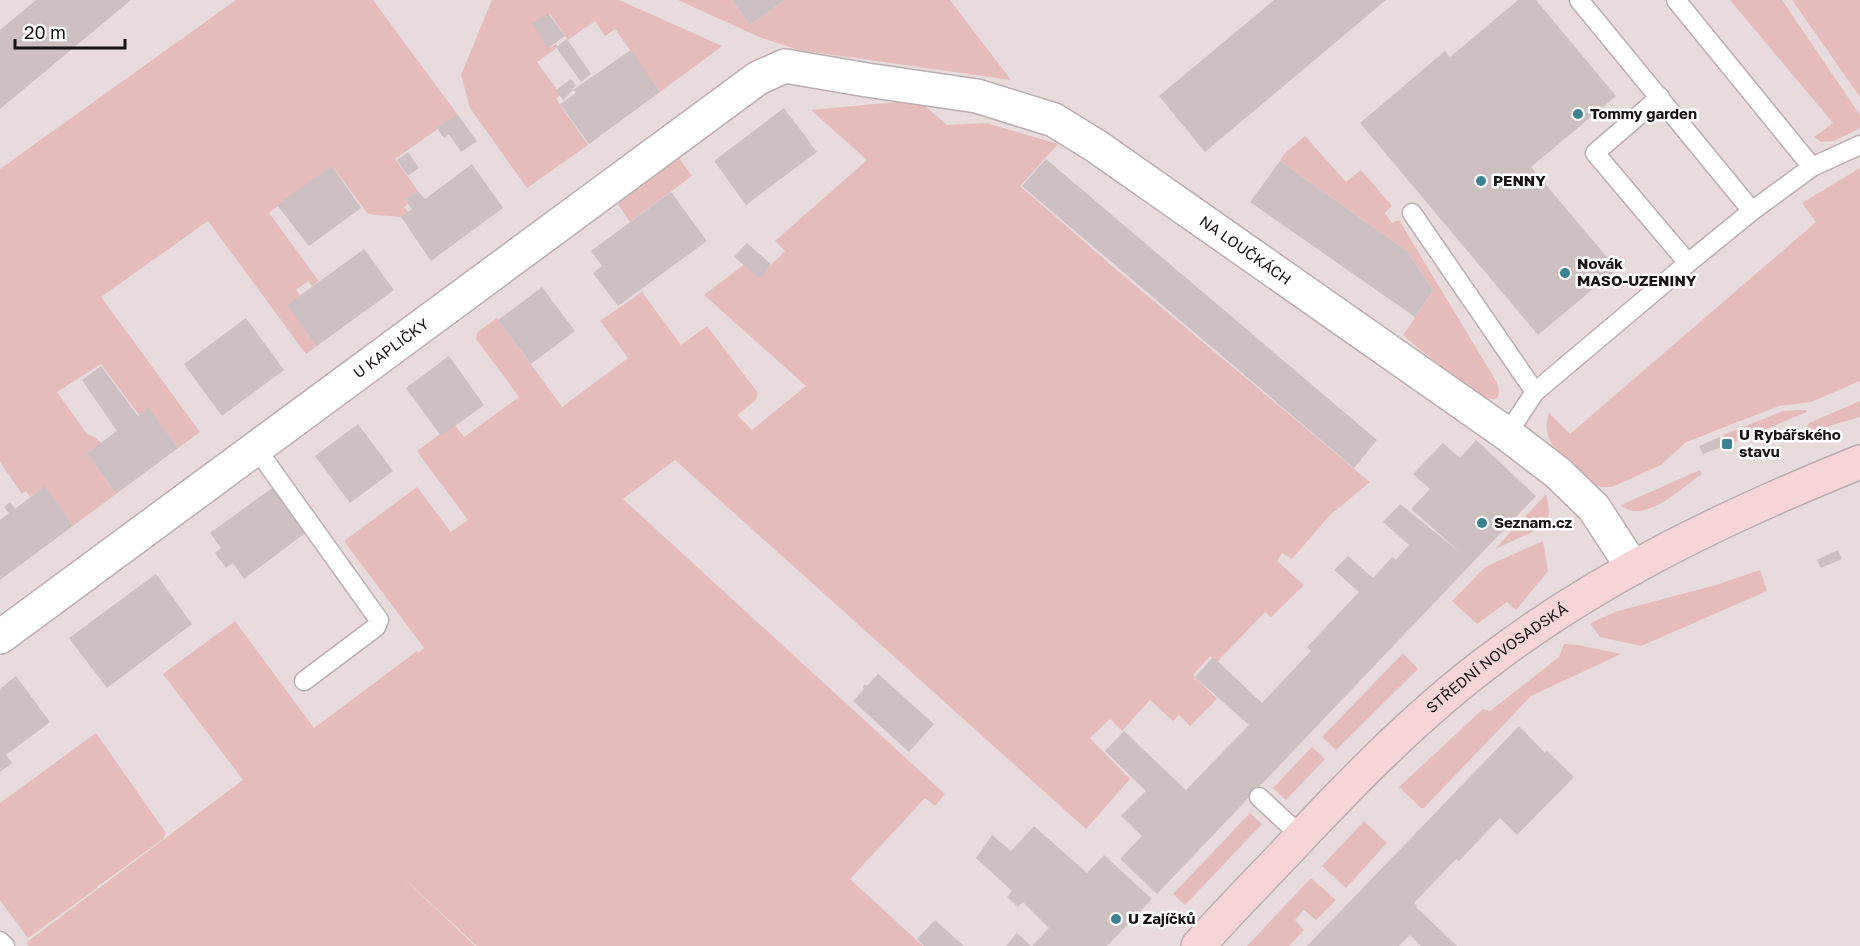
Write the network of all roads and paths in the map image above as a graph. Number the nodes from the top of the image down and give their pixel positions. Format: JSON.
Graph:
{"nodes":[{"id":1,"x":1579,"y":0,"type":"edge"},
{"id":2,"x":1676,"y":0,"type":"edge"},
{"id":3,"x":785,"y":66,"type":"joint"},
{"id":4,"x":1660,"y":97,"type":"junction"},
{"id":5,"x":1860,"y":145,"type":"edge"},
{"id":6,"x":1812,"y":167,"type":"junction"},
{"id":7,"x":1752,"y":211,"type":"junction"},
{"id":8,"x":1412,"y":213,"type":"dead end"},
{"id":9,"x":1688,"y":264,"type":"junction"},
{"id":10,"x":1535,"y":392,"type":"junction"},
{"id":11,"x":1507,"y":434,"type":"junction"},
{"id":12,"x":256,"y":448,"type":"junction"},
{"id":13,"x":1860,"y":462,"type":"edge"},
{"id":14,"x":1634,"y":568,"type":"junction"},
{"id":15,"x":0,"y":637,"type":"edge"},
{"id":16,"x":304,"y":681,"type":"dead end"},
{"id":17,"x":1259,"y":797,"type":"dead end"},
{"id":18,"x":1301,"y":836,"type":"junction"},
{"id":19,"x":0,"y":941,"type":"edge"},
{"id":20,"x":5,"y":946,"type":"edge"},
{"id":21,"x":1198,"y":946,"type":"edge"}],
"edges":[{"from":1,"to":4,"type":"lane"},
{"from":2,"to":6,"type":"lane"},
{"from":3,"to":11,"type":"street","name":"NA LOUČKÁCH"},
{"from":3,"to":12,"type":"street","name":"U KAPLIČKY"},
{"from":4,"to":7,"type":"lane"},
{"from":4,"to":9,"type":"lane"},
{"from":5,"to":6,"type":"lane"},
{"from":6,"to":7,"type":"lane"},
{"from":7,"to":9,"type":"lane"},
{"from":8,"to":10,"type":"lane"},
{"from":9,"to":10,"type":"lane"},
{"from":10,"to":11,"type":"lane"},
{"from":11,"to":14,"type":"street","name":"NA LOUČKÁCH"},
{"from":12,"to":15,"type":"street","name":"U KAPLIČKY"},
{"from":12,"to":16,"type":"lane"},
{"from":13,"to":14,"type":"main road","name":"STŘEDNÍ NOVOSADSKÁ"},
{"from":14,"to":18,"type":"main road","name":"STŘEDNÍ NOVOSADSKÁ"},
{"from":17,"to":18,"type":"lane"},
{"from":18,"to":21,"type":"main road","name":"STŘEDNÍ NOVOSADSKÁ"},
{"from":19,"to":20,"type":"lane"}]}
